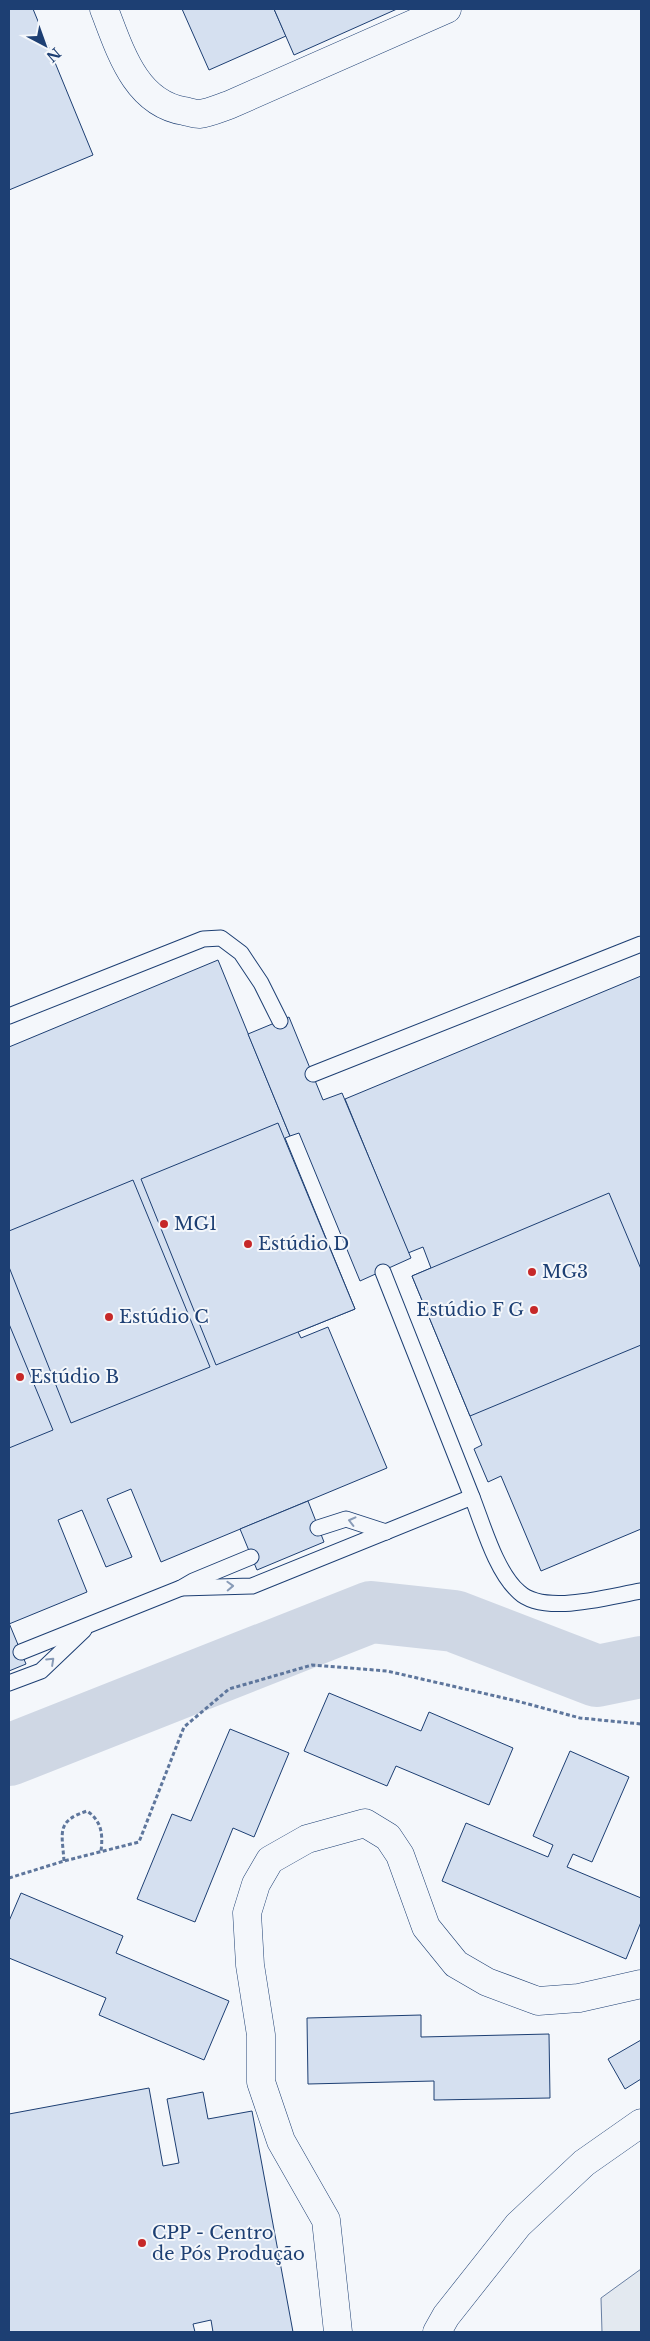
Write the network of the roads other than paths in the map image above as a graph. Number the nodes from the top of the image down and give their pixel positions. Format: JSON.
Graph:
{"nodes":[{"id":1,"x":104,"y":9,"type":"edge"},
{"id":2,"x":447,"y":9,"type":"edge"},
{"id":3,"x":641,"y":944,"type":"edge"},
{"id":4,"x":9,"y":1016,"type":"edge"},
{"id":5,"x":280,"y":1021,"type":"dead end"},
{"id":6,"x":313,"y":1074,"type":"dead end"},
{"id":7,"x":383,"y":1272,"type":"dead end"},
{"id":8,"x":472,"y":1497,"type":"junction"},
{"id":9,"x":318,"y":1528,"type":"dead end"},
{"id":10,"x":386,"y":1532,"type":"junction"},
{"id":11,"x":251,"y":1556,"type":"dead end"},
{"id":12,"x":181,"y":1588,"type":"junction"},
{"id":13,"x":641,"y":1591,"type":"edge"},
{"id":14,"x":91,"y":1624,"type":"junction"},
{"id":15,"x":21,"y":1652,"type":"dead end"},
{"id":16,"x":9,"y":1683,"type":"edge"},
{"id":17,"x":641,"y":1984,"type":"edge"},
{"id":18,"x":641,"y":2123,"type":"edge"},
{"id":19,"x":338,"y":2332,"type":"edge"},
{"id":20,"x":437,"y":2332,"type":"edge"}],
"edges":[{"from":1,"to":2,"type":"street"},
{"from":3,"to":6,"type":"lane"},
{"from":4,"to":5,"type":"lane"},
{"from":7,"to":8,"type":"lane"},
{"from":8,"to":10,"type":"lane"},
{"from":8,"to":13,"type":"lane"},
{"from":10,"to":9,"type":"lane","one_way":true},
{"from":12,"to":10,"type":"lane","one_way":true},
{"from":11,"to":12,"type":"lane"},
{"from":12,"to":14,"type":"lane"},
{"from":14,"to":15,"type":"lane"},
{"from":16,"to":14,"type":"lane","one_way":true},
{"from":17,"to":19,"type":"street"},
{"from":18,"to":20,"type":"street"}]}
